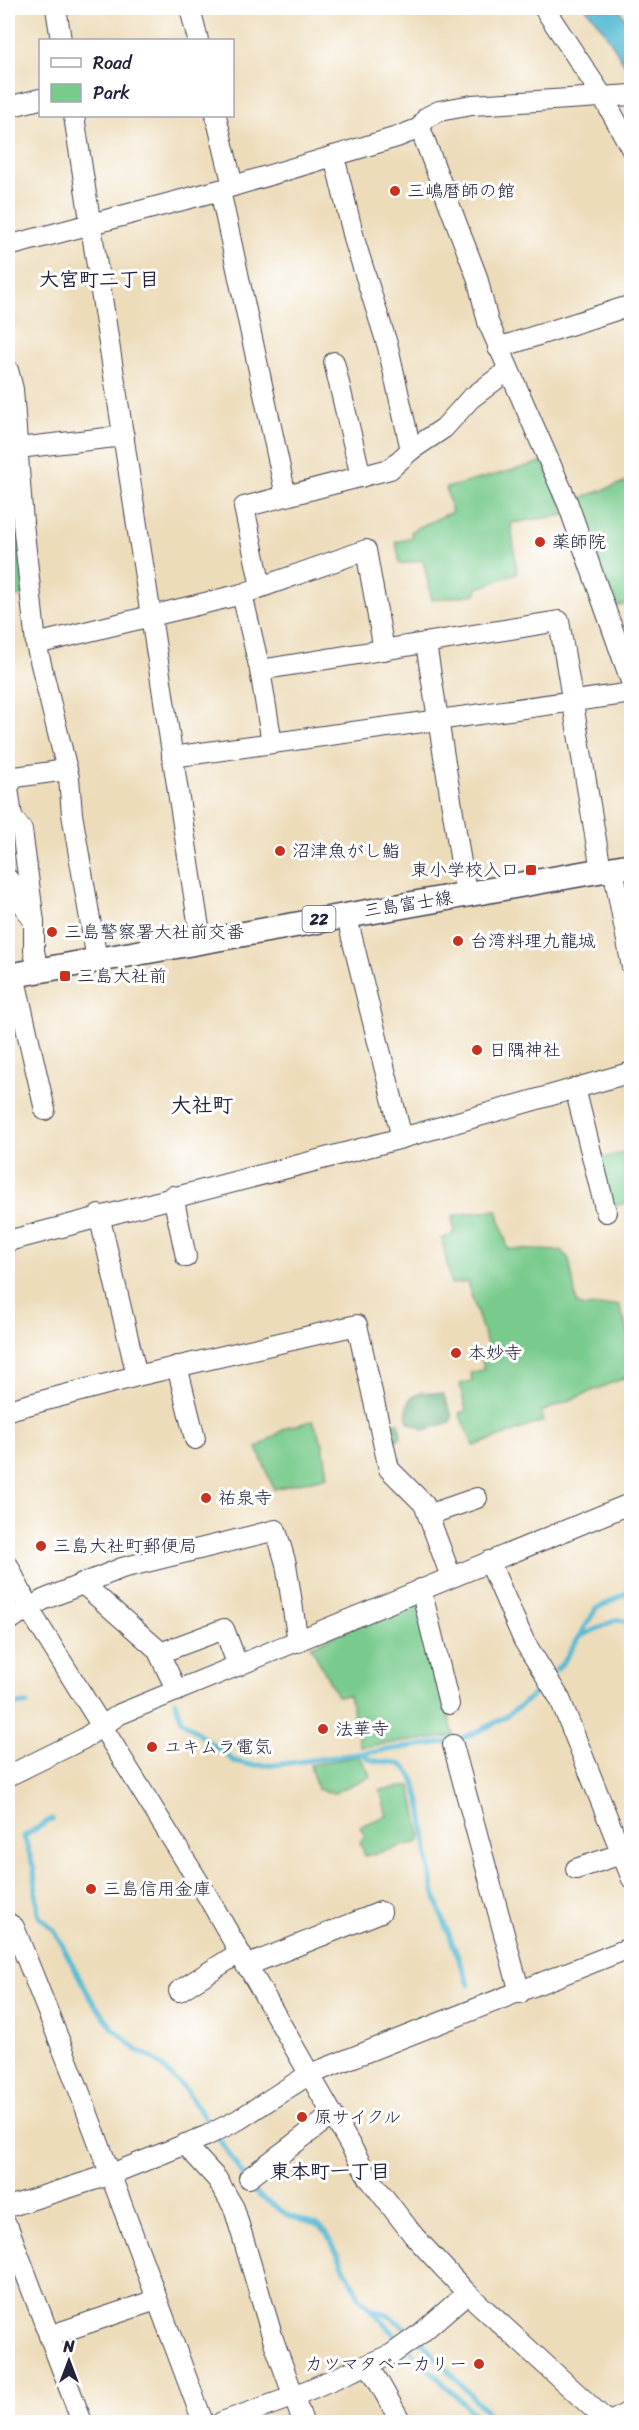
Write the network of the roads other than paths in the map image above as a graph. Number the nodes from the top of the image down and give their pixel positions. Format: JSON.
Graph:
{"nodes":[{"id":1,"x":56,"y":8,"type":"edge"},
{"id":2,"x":190,"y":8,"type":"edge"},
{"id":3,"x":544,"y":8,"type":"edge"},
{"id":4,"x":61,"y":39,"type":"edge"},
{"id":5,"x":191,"y":39,"type":"edge"},
{"id":6,"x":616,"y":96,"type":"edge"},
{"id":7,"x":39,"y":99,"type":"edge"},
{"id":8,"x":8,"y":107,"type":"edge"},
{"id":9,"x":74,"y":117,"type":"edge"},
{"id":10,"x":216,"y":117,"type":"edge"},
{"id":11,"x":420,"y":128,"type":"junction"},
{"id":12,"x":632,"y":150,"type":"edge"},
{"id":13,"x":334,"y":156,"type":"junction"},
{"id":14,"x":227,"y":188,"type":"junction"},
{"id":15,"x":92,"y":223,"type":"junction"},
{"id":16,"x":8,"y":246,"type":"edge"},
{"id":17,"x":632,"y":305,"type":"edge"},
{"id":18,"x":498,"y":348,"type":"junction"},
{"id":19,"x":334,"y":362,"type":"dead end"},
{"id":20,"x":8,"y":370,"type":"edge"},
{"id":21,"x":507,"y":371,"type":"junction"},
{"id":22,"x":124,"y":436,"type":"junction"},
{"id":23,"x":18,"y":448,"type":"junction"},
{"id":24,"x":411,"y":450,"type":"junction"},
{"id":25,"x":361,"y":477,"type":"junction"},
{"id":26,"x":286,"y":496,"type":"junction"},
{"id":27,"x":252,"y":590,"type":"junction"},
{"id":28,"x":151,"y":616,"type":"junction"},
{"id":29,"x":36,"y":644,"type":"junction"},
{"id":30,"x":426,"y":644,"type":"junction"},
{"id":31,"x":384,"y":650,"type":"junction"},
{"id":32,"x":260,"y":669,"type":"junction"},
{"id":33,"x":632,"y":684,"type":"edge"},
{"id":34,"x":632,"y":693,"type":"edge"},
{"id":35,"x":573,"y":702,"type":"junction"},
{"id":36,"x":438,"y":720,"type":"junction"},
{"id":37,"x":272,"y":743,"type":"junction"},
{"id":38,"x":172,"y":757,"type":"junction"},
{"id":39,"x":67,"y":770,"type":"junction"},
{"id":40,"x":615,"y":868,"type":"edge"},
{"id":41,"x":8,"y":879,"type":"edge"},
{"id":42,"x":466,"y":894,"type":"junction"},
{"id":43,"x":346,"y":914,"type":"junction"},
{"id":44,"x":34,"y":922,"type":"junction"},
{"id":45,"x":201,"y":941,"type":"junction"},
{"id":46,"x":97,"y":960,"type":"junction"},
{"id":47,"x":632,"y":967,"type":"edge"},
{"id":48,"x":38,"y":970,"type":"junction"},
{"id":49,"x":11,"y":976,"type":"edge"},
{"id":50,"x":632,"y":1072,"type":"edge"},
{"id":51,"x":574,"y":1088,"type":"junction"},
{"id":52,"x":45,"y":1110,"type":"dead end"},
{"id":53,"x":402,"y":1138,"type":"junction"},
{"id":54,"x":173,"y":1196,"type":"junction"},
{"id":55,"x":606,"y":1212,"type":"dead end"},
{"id":56,"x":99,"y":1215,"type":"junction"},
{"id":57,"x":8,"y":1241,"type":"edge"},
{"id":58,"x":186,"y":1257,"type":"dead end"},
{"id":59,"x":177,"y":1366,"type":"junction"},
{"id":60,"x":136,"y":1376,"type":"junction"},
{"id":61,"x":8,"y":1410,"type":"edge"},
{"id":62,"x":195,"y":1439,"type":"dead end"},
{"id":63,"x":477,"y":1498,"type":"dead end"},
{"id":64,"x":632,"y":1503,"type":"edge"},
{"id":65,"x":428,"y":1515,"type":"junction"},
{"id":66,"x":489,"y":1561,"type":"junction"},
{"id":67,"x":8,"y":1565,"type":"edge"},
{"id":68,"x":451,"y":1576,"type":"junction"},
{"id":69,"x":82,"y":1583,"type":"junction"},
{"id":70,"x":421,"y":1589,"type":"junction"},
{"id":71,"x":29,"y":1609,"type":"junction"},
{"id":72,"x":8,"y":1621,"type":"edge"},
{"id":73,"x":298,"y":1642,"type":"junction"},
{"id":74,"x":160,"y":1653,"type":"junction"},
{"id":75,"x":238,"y":1666,"type":"junction"},
{"id":76,"x":177,"y":1691,"type":"junction"},
{"id":77,"x":449,"y":1704,"type":"dead end"},
{"id":78,"x":100,"y":1725,"type":"junction"},
{"id":79,"x":453,"y":1745,"type":"dead end"},
{"id":80,"x":8,"y":1776,"type":"edge"},
{"id":81,"x":621,"y":1854,"type":"junction"},
{"id":82,"x":576,"y":1869,"type":"dead end"},
{"id":83,"x":632,"y":1879,"type":"edge"},
{"id":84,"x":381,"y":1912,"type":"dead end"},
{"id":85,"x":8,"y":1923,"type":"edge"},
{"id":86,"x":632,"y":1947,"type":"edge"},
{"id":87,"x":243,"y":1959,"type":"junction"},
{"id":88,"x":179,"y":1991,"type":"dead end"},
{"id":89,"x":519,"y":1993,"type":"junction"},
{"id":90,"x":308,"y":2075,"type":"junction"},
{"id":91,"x":332,"y":2115,"type":"junction"},
{"id":92,"x":185,"y":2144,"type":"junction"},
{"id":93,"x":109,"y":2175,"type":"junction"},
{"id":94,"x":249,"y":2178,"type":"dead end"},
{"id":95,"x":8,"y":2206,"type":"edge"},
{"id":96,"x":8,"y":2227,"type":"edge"},
{"id":97,"x":467,"y":2293,"type":"junction"},
{"id":98,"x":156,"y":2300,"type":"junction"},
{"id":99,"x":49,"y":2336,"type":"junction"},
{"id":100,"x":369,"y":2365,"type":"junction"},
{"id":101,"x":292,"y":2397,"type":"junction"},
{"id":102,"x":632,"y":2410,"type":"edge"},
{"id":103,"x":82,"y":2422,"type":"edge"},
{"id":104,"x":203,"y":2422,"type":"edge"},
{"id":105,"x":222,"y":2422,"type":"edge"},
{"id":106,"x":303,"y":2422,"type":"edge"},
{"id":107,"x":401,"y":2422,"type":"edge"},
{"id":108,"x":610,"y":2422,"type":"edge"}],
"edges":[{"from":1,"to":4,"type":"street"},
{"from":2,"to":5,"type":"street"},
{"from":3,"to":6,"type":"street"},
{"from":6,"to":11,"type":"street"},
{"from":6,"to":12,"type":"street"},
{"from":7,"to":8,"type":"street"},
{"from":9,"to":15,"type":"street"},
{"from":10,"to":14,"type":"street"},
{"from":11,"to":13,"type":"street"},
{"from":11,"to":18,"type":"street"},
{"from":13,"to":14,"type":"street"},
{"from":13,"to":24,"type":"street"},
{"from":14,"to":15,"type":"street"},
{"from":14,"to":26,"type":"street"},
{"from":15,"to":16,"type":"street"},
{"from":15,"to":22,"type":"street"},
{"from":17,"to":18,"type":"street"},
{"from":18,"to":21,"type":"street"},
{"from":19,"to":25,"type":"street"},
{"from":20,"to":23,"type":"street"},
{"from":21,"to":24,"type":"street"},
{"from":21,"to":33,"type":"street"},
{"from":22,"to":23,"type":"street"},
{"from":22,"to":28,"type":"street"},
{"from":23,"to":29,"type":"street"},
{"from":24,"to":25,"type":"street"},
{"from":25,"to":26,"type":"street"},
{"from":26,"to":27,"type":"street"},
{"from":27,"to":28,"type":"street"},
{"from":27,"to":31,"type":"street"},
{"from":27,"to":32,"type":"street"},
{"from":28,"to":29,"type":"street"},
{"from":28,"to":38,"type":"street"},
{"from":29,"to":39,"type":"street"},
{"from":30,"to":31,"type":"street"},
{"from":30,"to":35,"type":"street"},
{"from":30,"to":36,"type":"street"},
{"from":31,"to":32,"type":"street"},
{"from":32,"to":37,"type":"street"},
{"from":34,"to":35,"type":"street"},
{"from":35,"to":36,"type":"street"},
{"from":35,"to":40,"type":"street"},
{"from":36,"to":37,"type":"street"},
{"from":36,"to":42,"type":"street"},
{"from":37,"to":38,"type":"street"},
{"from":38,"to":45,"type":"street"},
{"from":39,"to":44,"type":"street"},
{"from":39,"to":46,"type":"street"},
{"from":40,"to":42,"type":"main road","name":"三島富士線","number":"22"},
{"from":40,"to":47,"type":"street"},
{"from":41,"to":44,"type":"street"},
{"from":42,"to":43,"type":"main road","name":"三島富士線","number":"22"},
{"from":43,"to":45,"type":"main road","name":"三島富士線","number":"22"},
{"from":43,"to":53,"type":"street"},
{"from":44,"to":48,"type":"street"},
{"from":45,"to":46,"type":"main road","name":"三島富士線","number":"22"},
{"from":46,"to":48,"type":"main road","name":"三島富士線","number":"22"},
{"from":48,"to":49,"type":"main road","name":"三島富士線","number":"22"},
{"from":49,"to":52,"type":"street"},
{"from":50,"to":51,"type":"street"},
{"from":51,"to":53,"type":"street"},
{"from":51,"to":55,"type":"street"},
{"from":53,"to":54,"type":"street"},
{"from":54,"to":56,"type":"street"},
{"from":54,"to":58,"type":"street"},
{"from":56,"to":57,"type":"street"},
{"from":56,"to":60,"type":"street"},
{"from":59,"to":60,"type":"street"},
{"from":59,"to":62,"type":"street"},
{"from":59,"to":65,"type":"street"},
{"from":60,"to":61,"type":"street"},
{"from":63,"to":65,"type":"street"},
{"from":64,"to":66,"type":"street"},
{"from":65,"to":68,"type":"street"},
{"from":66,"to":68,"type":"street"},
{"from":66,"to":81,"type":"street"},
{"from":67,"to":71,"type":"street"},
{"from":68,"to":70,"type":"street"},
{"from":69,"to":71,"type":"street"},
{"from":69,"to":73,"type":"street"},
{"from":69,"to":74,"type":"street"},
{"from":70,"to":73,"type":"street"},
{"from":70,"to":77,"type":"street"},
{"from":71,"to":72,"type":"street"},
{"from":71,"to":78,"type":"street"},
{"from":73,"to":75,"type":"street"},
{"from":74,"to":75,"type":"street"},
{"from":74,"to":76,"type":"street"},
{"from":75,"to":76,"type":"street"},
{"from":76,"to":78,"type":"street"},
{"from":78,"to":80,"type":"street"},
{"from":78,"to":87,"type":"street"},
{"from":79,"to":89,"type":"street"},
{"from":81,"to":82,"type":"street"},
{"from":81,"to":83,"type":"street"},
{"from":84,"to":87,"type":"street"},
{"from":85,"to":93,"type":"street"},
{"from":86,"to":89,"type":"street"},
{"from":87,"to":88,"type":"street"},
{"from":87,"to":90,"type":"street"},
{"from":89,"to":90,"type":"street"},
{"from":90,"to":91,"type":"street"},
{"from":90,"to":92,"type":"street"},
{"from":91,"to":94,"type":"street"},
{"from":91,"to":97,"type":"street"},
{"from":92,"to":93,"type":"street"},
{"from":92,"to":101,"type":"street"},
{"from":93,"to":95,"type":"street"},
{"from":93,"to":98,"type":"street"},
{"from":96,"to":99,"type":"street"},
{"from":97,"to":100,"type":"street"},
{"from":97,"to":108,"type":"street"},
{"from":98,"to":99,"type":"street"},
{"from":98,"to":104,"type":"street"},
{"from":99,"to":103,"type":"street"},
{"from":100,"to":101,"type":"street"},
{"from":100,"to":107,"type":"street"},
{"from":101,"to":105,"type":"street"},
{"from":101,"to":106,"type":"street"},
{"from":102,"to":108,"type":"street"}]}
